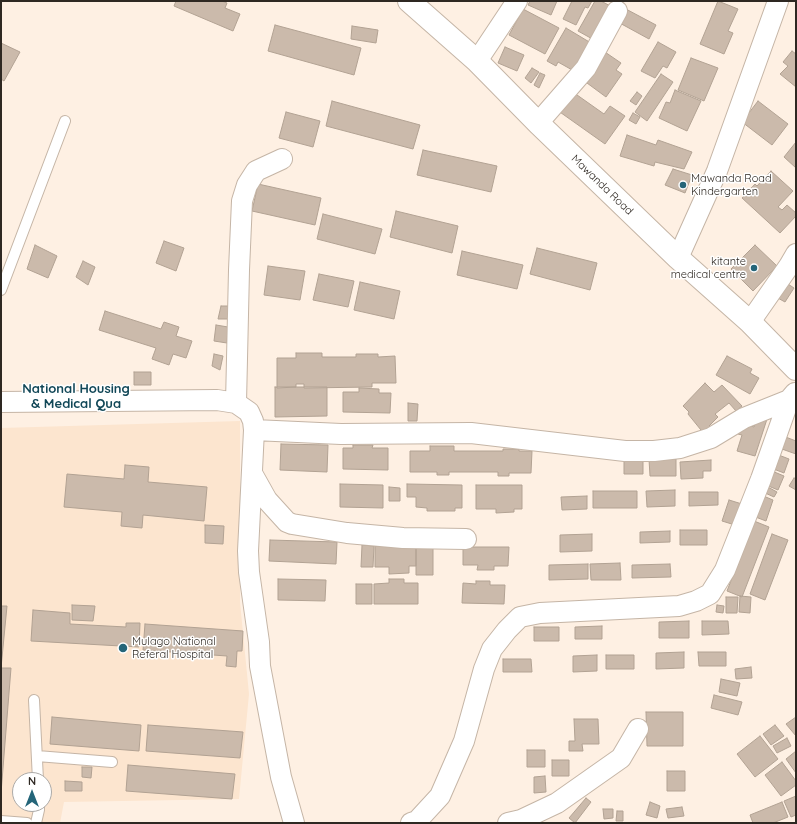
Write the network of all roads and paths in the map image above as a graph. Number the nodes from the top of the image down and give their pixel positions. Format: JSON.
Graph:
{"nodes":[{"id":1,"x":409,"y":1,"type":"edge"},
{"id":2,"x":517,"y":1,"type":"edge"},
{"id":3,"x":778,"y":1,"type":"edge"},
{"id":4,"x":618,"y":11,"type":"dead end"},
{"id":5,"x":477,"y":61,"type":"junction"},
{"id":6,"x":65,"y":121,"type":"dead end"},
{"id":7,"x":538,"y":123,"type":"junction"},
{"id":8,"x":282,"y":159,"type":"dead end"},
{"id":9,"x":796,"y":254,"type":"edge"},
{"id":10,"x":678,"y":258,"type":"junction"},
{"id":11,"x":1,"y":290,"type":"edge"},
{"id":12,"x":750,"y":322,"type":"junction"},
{"id":13,"x":796,"y":369,"type":"edge"},
{"id":14,"x":792,"y":395,"type":"edge"},
{"id":15,"x":1,"y":402,"type":"edge"},
{"id":16,"x":236,"y":403,"type":"junction"},
{"id":17,"x":254,"y":430,"type":"junction"},
{"id":18,"x":253,"y":475,"type":"junction"},
{"id":19,"x":466,"y":539,"type":"dead end"},
{"id":20,"x":34,"y":700,"type":"dead end"},
{"id":21,"x":638,"y":729,"type":"dead end"},
{"id":22,"x":37,"y":756,"type":"junction"},
{"id":23,"x":112,"y":762,"type":"dead end"},
{"id":24,"x":38,"y":772,"type":"edge"},
{"id":25,"x":39,"y":812,"type":"edge"},
{"id":26,"x":1,"y":821,"type":"edge"},
{"id":27,"x":417,"y":822,"type":"edge"},
{"id":28,"x":27,"y":823,"type":"edge"},
{"id":29,"x":36,"y":823,"type":"edge"},
{"id":30,"x":294,"y":823,"type":"edge"},
{"id":31,"x":508,"y":823,"type":"edge"}],
"edges":[{"from":1,"to":5,"type":"street","name":"Mawanda Road"},
{"from":2,"to":5,"type":"street"},
{"from":3,"to":10,"type":"street"},
{"from":4,"to":7,"type":"street"},
{"from":5,"to":7,"type":"street","name":"Mawanda Road"},
{"from":6,"to":11,"type":"lane"},
{"from":7,"to":10,"type":"street","name":"Mawanda Road"},
{"from":8,"to":16,"type":"street"},
{"from":9,"to":12,"type":"street"},
{"from":10,"to":12,"type":"street","name":"Mawanda Road"},
{"from":12,"to":13,"type":"street","name":"Mawanda Road"},
{"from":14,"to":17,"type":"street"},
{"from":14,"to":27,"type":"street"},
{"from":15,"to":16,"type":"street"},
{"from":16,"to":17,"type":"street"},
{"from":17,"to":18,"type":"street"},
{"from":18,"to":19,"type":"street"},
{"from":18,"to":30,"type":"street"},
{"from":20,"to":22,"type":"lane"},
{"from":21,"to":31,"type":"street"},
{"from":22,"to":23,"type":"lane"},
{"from":22,"to":24,"type":"lane"},
{"from":25,"to":29,"type":"lane"},
{"from":26,"to":28,"type":"lane"}]}
